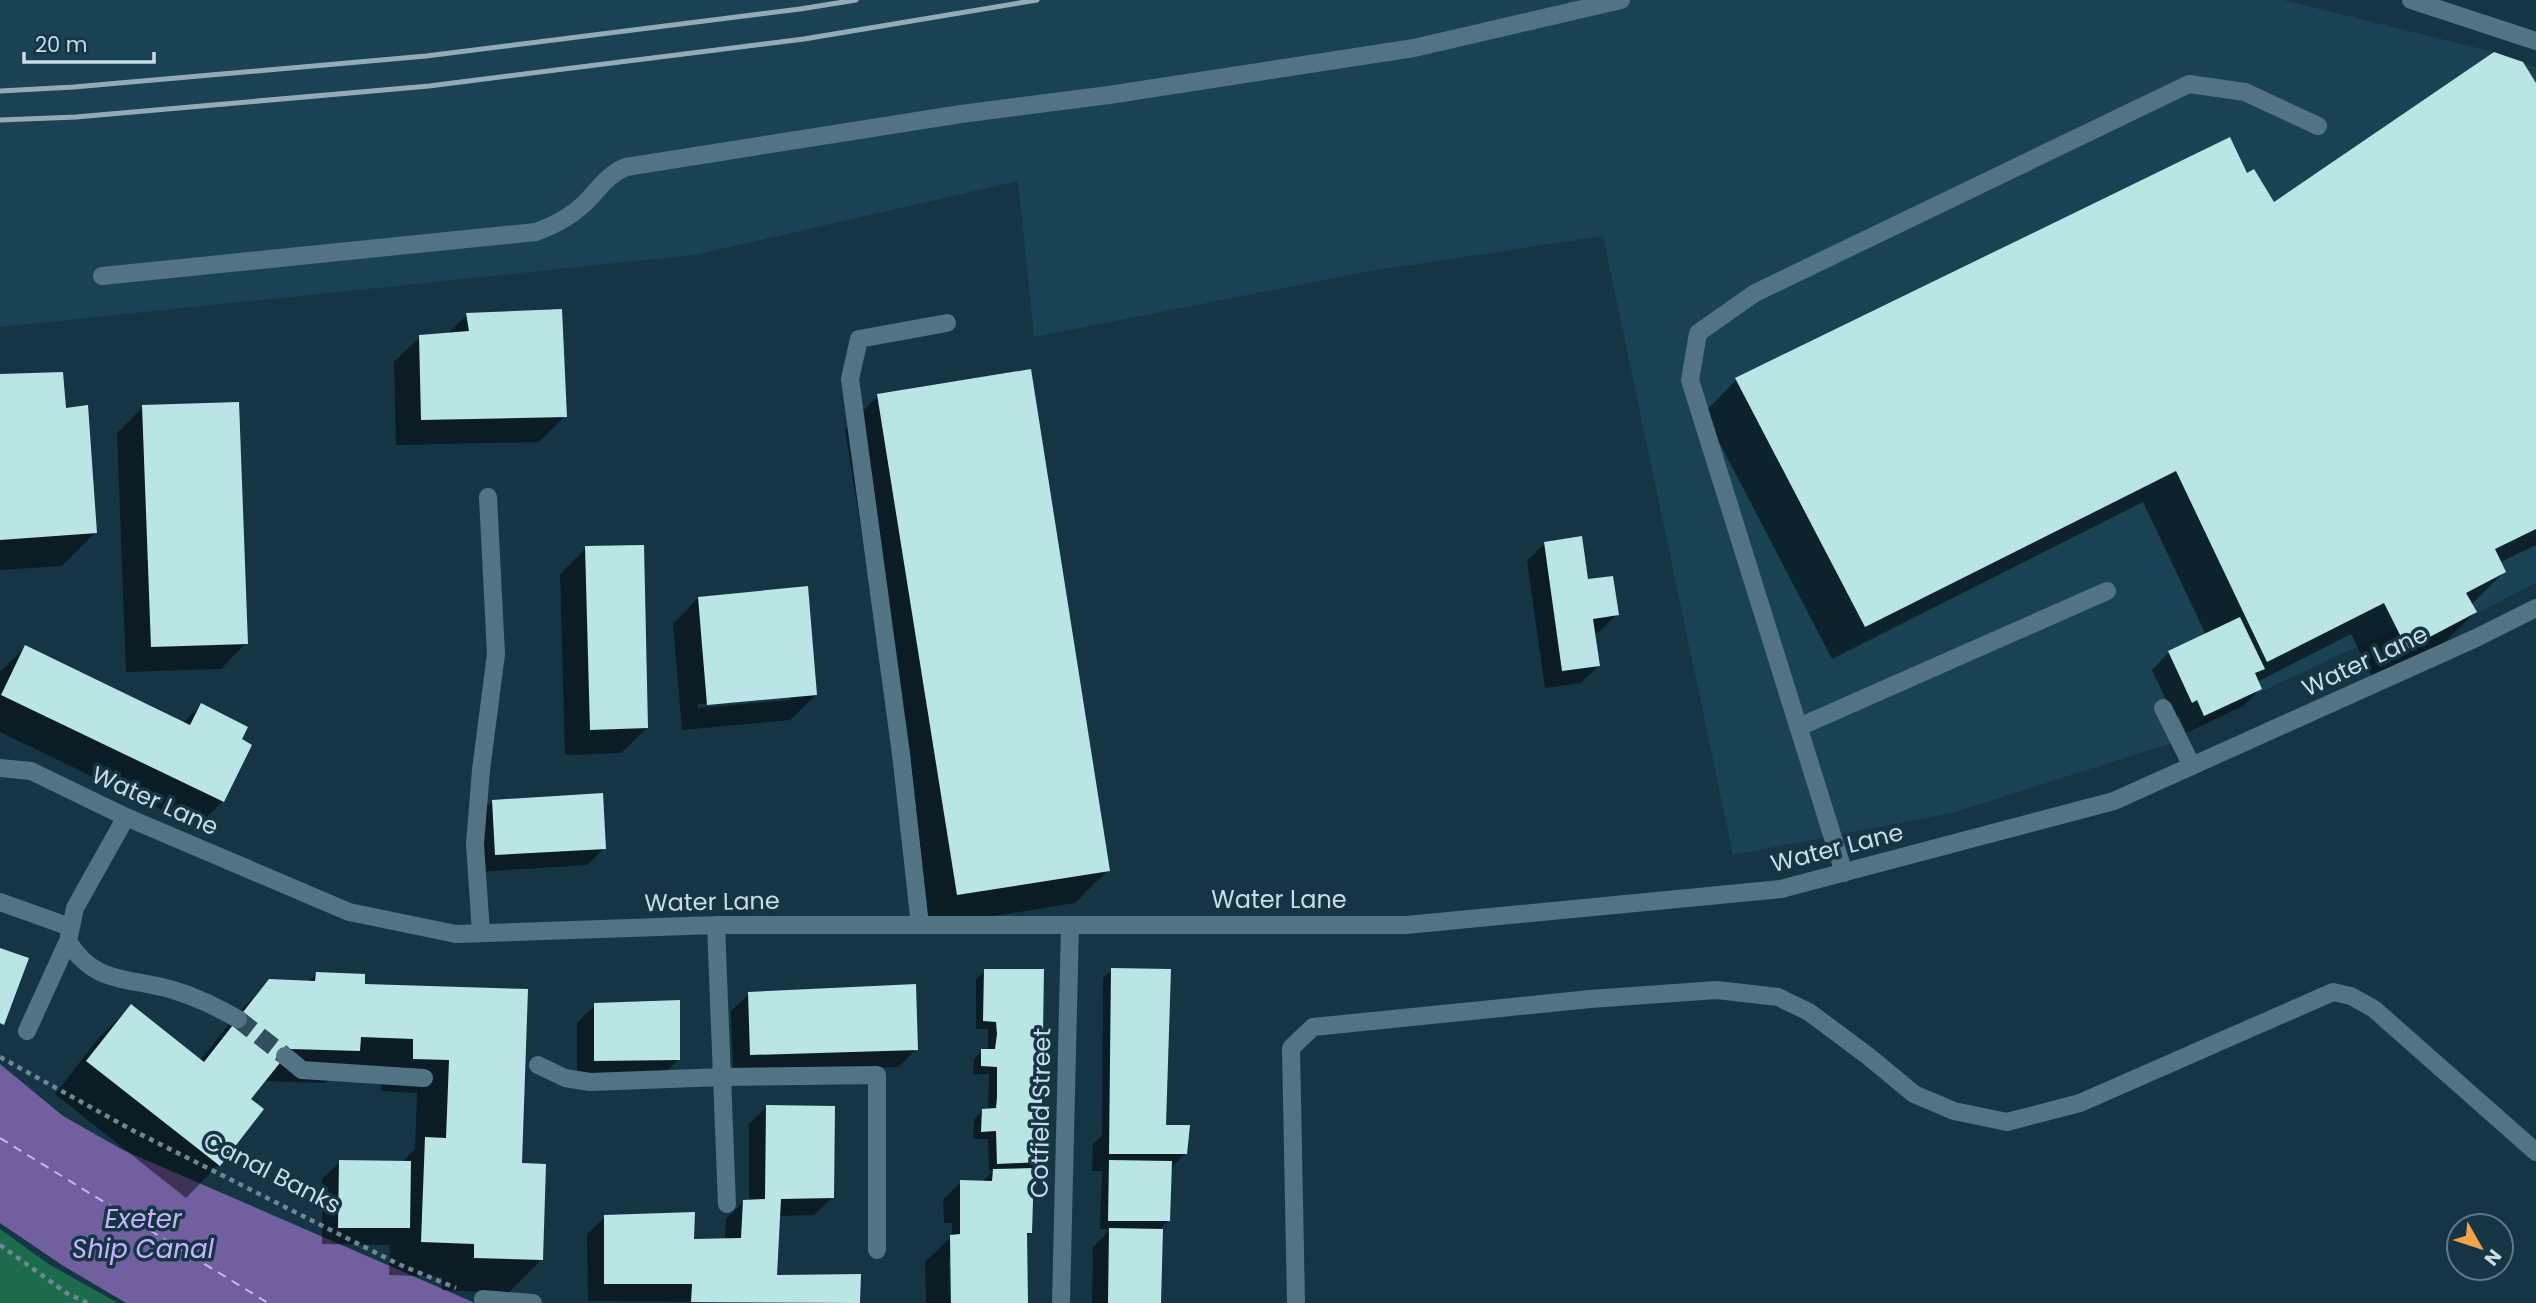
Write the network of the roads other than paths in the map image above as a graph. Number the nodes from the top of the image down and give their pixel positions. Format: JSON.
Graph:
{"nodes":[{"id":1,"x":1621,"y":0,"type":"edge"},
{"id":2,"x":2411,"y":0,"type":"edge"},
{"id":3,"x":2536,"y":41,"type":"edge"},
{"id":4,"x":2318,"y":126,"type":"dead end"},
{"id":5,"x":102,"y":276,"type":"dead end"},
{"id":6,"x":947,"y":323,"type":"dead end"},
{"id":7,"x":488,"y":497,"type":"dead end"},
{"id":8,"x":2107,"y":591,"type":"dead end"},
{"id":9,"x":2536,"y":607,"type":"edge"},
{"id":10,"x":2163,"y":708,"type":"dead end"},
{"id":11,"x":1799,"y":727,"type":"junction"},
{"id":12,"x":2192,"y":766,"type":"junction"},
{"id":13,"x":0,"y":768,"type":"edge"},
{"id":14,"x":126,"y":817,"type":"junction"},
{"id":15,"x":1844,"y":873,"type":"junction"},
{"id":16,"x":0,"y":902,"type":"edge"},
{"id":17,"x":716,"y":925,"type":"junction"},
{"id":18,"x":920,"y":925,"type":"junction"},
{"id":19,"x":1070,"y":925,"type":"junction"},
{"id":20,"x":481,"y":933,"type":"junction"},
{"id":21,"x":69,"y":934,"type":"junction"},
{"id":22,"x":238,"y":1019,"type":"tunnel mouth"},
{"id":23,"x":27,"y":1031,"type":"dead end"},
{"id":24,"x":285,"y":1056,"type":"tunnel mouth"},
{"id":25,"x":538,"y":1065,"type":"dead end"},
{"id":26,"x":723,"y":1077,"type":"junction"},
{"id":27,"x":424,"y":1078,"type":"dead end"},
{"id":28,"x":2536,"y":1152,"type":"edge"},
{"id":29,"x":727,"y":1204,"type":"dead end"},
{"id":30,"x":877,"y":1250,"type":"dead end"},
{"id":31,"x":483,"y":1299,"type":"road end"},
{"id":32,"x":533,"y":1303,"type":"edge"},
{"id":33,"x":1061,"y":1303,"type":"edge"},
{"id":34,"x":1296,"y":1303,"type":"edge"}],
"edges":[{"from":1,"to":5,"type":"street"},
{"from":2,"to":3,"type":"street"},
{"from":4,"to":11,"type":"street"},
{"from":6,"to":18,"type":"street"},
{"from":7,"to":20,"type":"street"},
{"from":8,"to":11,"type":"street"},
{"from":9,"to":12,"type":"street","name":"Water Lane"},
{"from":10,"to":12,"type":"street"},
{"from":11,"to":15,"type":"street"},
{"from":12,"to":15,"type":"street","name":"Water Lane"},
{"from":13,"to":14,"type":"street","name":"Water Lane"},
{"from":14,"to":20,"type":"street","name":"Water Lane"},
{"from":14,"to":21,"type":"street"},
{"from":15,"to":19,"type":"street","name":"Water Lane"},
{"from":16,"to":21,"type":"street"},
{"from":17,"to":18,"type":"street","name":"Water Lane"},
{"from":17,"to":20,"type":"street","name":"Water Lane"},
{"from":17,"to":26,"type":"street"},
{"from":18,"to":19,"type":"street","name":"Water Lane"},
{"from":19,"to":33,"type":"street","name":"Cotfield Street"},
{"from":21,"to":22,"type":"street"},
{"from":21,"to":23,"type":"street"},
{"from":24,"to":27,"type":"street"},
{"from":25,"to":26,"type":"street"},
{"from":26,"to":29,"type":"street"},
{"from":26,"to":30,"type":"street"},
{"from":28,"to":34,"type":"street"},
{"from":31,"to":32,"type":"street"}]}
